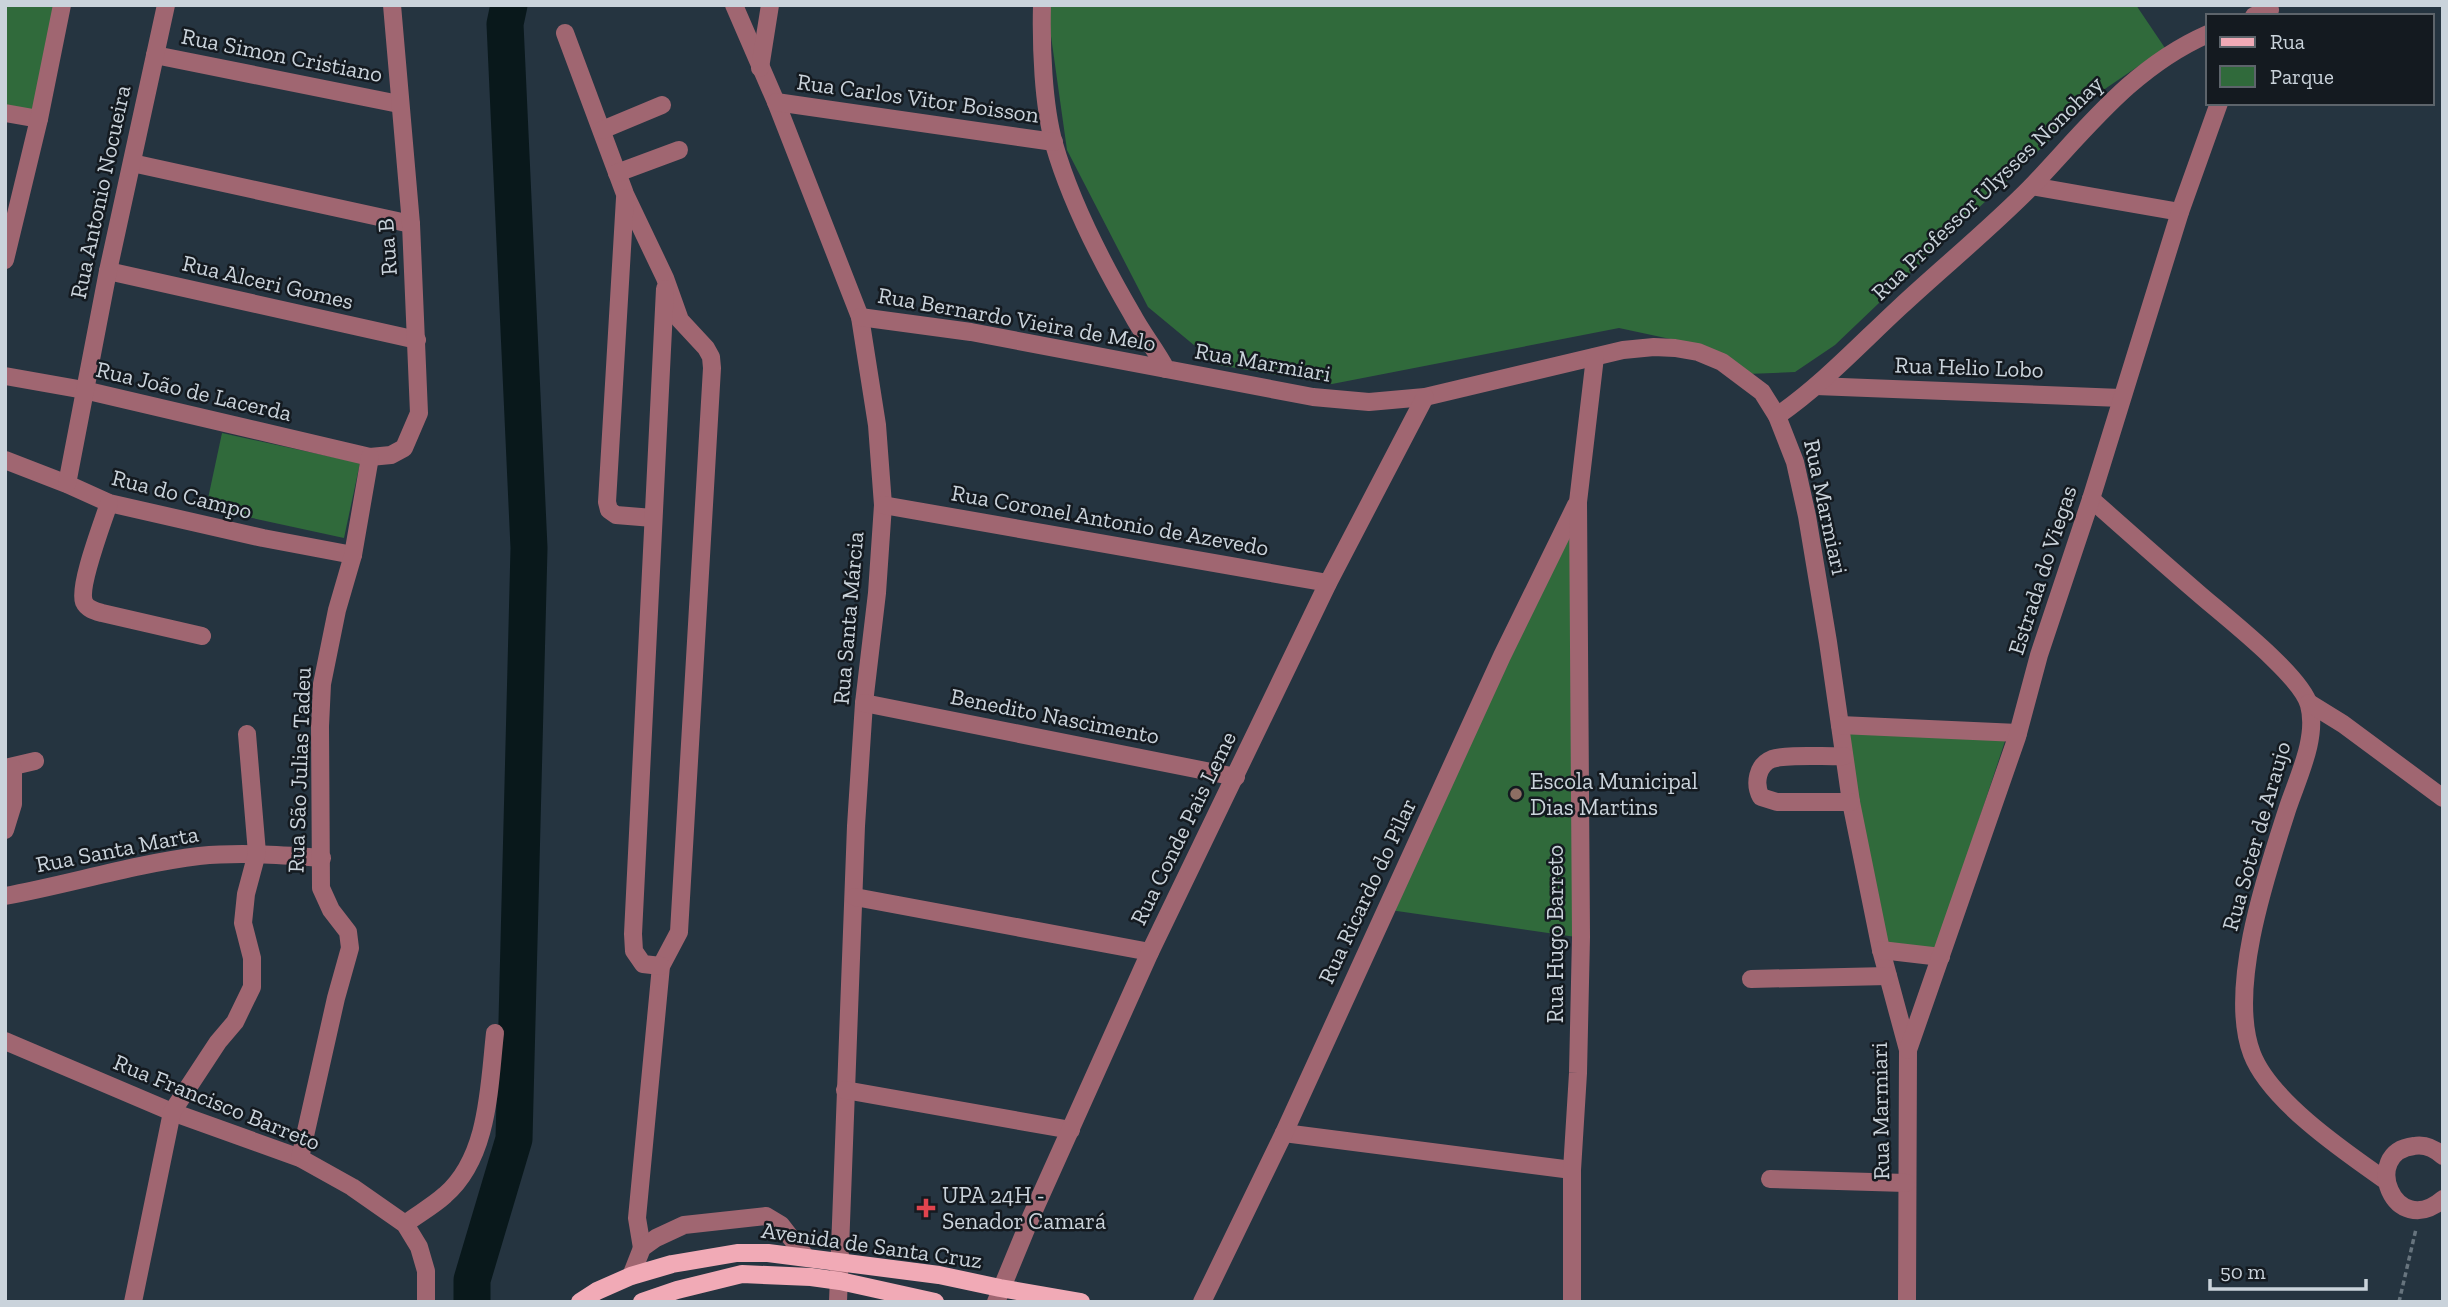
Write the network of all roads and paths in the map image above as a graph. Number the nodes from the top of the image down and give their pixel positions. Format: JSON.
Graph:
{"nodes":[{"id":1,"x":62,"y":5,"type":"edge"},
{"id":2,"x":166,"y":5,"type":"edge"},
{"id":3,"x":392,"y":5,"type":"edge"},
{"id":4,"x":733,"y":5,"type":"edge"},
{"id":5,"x":770,"y":5,"type":"edge"},
{"id":6,"x":1042,"y":5,"type":"edge"},
{"id":7,"x":565,"y":33,"type":"dead end"},
{"id":8,"x":2206,"y":35,"type":"edge"},
{"id":9,"x":155,"y":55,"type":"junction"},
{"id":10,"x":760,"y":68,"type":"junction"},
{"id":11,"x":776,"y":102,"type":"junction"},
{"id":12,"x":399,"y":104,"type":"junction"},
{"id":13,"x":662,"y":105,"type":"dead end"},
{"id":14,"x":2218,"y":105,"type":"edge"},
{"id":15,"x":5,"y":113,"type":"edge"},
{"id":16,"x":39,"y":119,"type":"junction"},
{"id":17,"x":601,"y":130,"type":"junction"},
{"id":18,"x":1054,"y":142,"type":"junction"},
{"id":19,"x":679,"y":150,"type":"dead end"},
{"id":20,"x":132,"y":163,"type":"junction"},
{"id":21,"x":617,"y":173,"type":"junction"},
{"id":22,"x":2032,"y":186,"type":"junction"},
{"id":23,"x":625,"y":194,"type":"junction"},
{"id":24,"x":2180,"y":212,"type":"junction"},
{"id":25,"x":411,"y":224,"type":"junction"},
{"id":26,"x":5,"y":260,"type":"edge"},
{"id":27,"x":108,"y":271,"type":"junction"},
{"id":28,"x":665,"y":278,"type":"junction"},
{"id":29,"x":860,"y":317,"type":"junction"},
{"id":30,"x":418,"y":340,"type":"junction"},
{"id":31,"x":1595,"y":357,"type":"junction"},
{"id":32,"x":1166,"y":369,"type":"junction"},
{"id":33,"x":5,"y":376,"type":"edge"},
{"id":34,"x":1816,"y":386,"type":"junction"},
{"id":35,"x":84,"y":390,"type":"junction"},
{"id":36,"x":1425,"y":397,"type":"junction"},
{"id":37,"x":2121,"y":398,"type":"junction"},
{"id":38,"x":1777,"y":416,"type":"junction"},
{"id":39,"x":370,"y":457,"type":"junction"},
{"id":40,"x":5,"y":460,"type":"edge"},
{"id":41,"x":67,"y":484,"type":"junction"},
{"id":42,"x":2091,"y":499,"type":"junction"},
{"id":43,"x":1578,"y":502,"type":"junction"},
{"id":44,"x":109,"y":503,"type":"junction"},
{"id":45,"x":883,"y":505,"type":"junction"},
{"id":46,"x":653,"y":518,"type":"junction"},
{"id":47,"x":353,"y":555,"type":"junction"},
{"id":48,"x":1328,"y":583,"type":"junction"},
{"id":49,"x":202,"y":636,"type":"dead end"},
{"id":50,"x":2309,"y":703,"type":"junction"},
{"id":51,"x":864,"y":704,"type":"junction"},
{"id":52,"x":1840,"y":725,"type":"junction"},
{"id":53,"x":2018,"y":733,"type":"junction"},
{"id":54,"x":247,"y":734,"type":"dead end"},
{"id":55,"x":1844,"y":756,"type":"junction"},
{"id":56,"x":34,"y":761,"type":"dead end"},
{"id":57,"x":9,"y":768,"type":"edge"},
{"id":58,"x":1236,"y":777,"type":"junction"},
{"id":59,"x":2443,"y":799,"type":"edge"},
{"id":60,"x":1851,"y":802,"type":"junction"},
{"id":61,"x":5,"y":830,"type":"edge"},
{"id":62,"x":257,"y":853,"type":"junction"},
{"id":63,"x":322,"y":858,"type":"junction"},
{"id":64,"x":5,"y":896,"type":"edge"},
{"id":65,"x":855,"y":897,"type":"junction"},
{"id":66,"x":1881,"y":950,"type":"junction"},
{"id":67,"x":1150,"y":952,"type":"junction"},
{"id":68,"x":1941,"y":957,"type":"junction"},
{"id":69,"x":661,"y":966,"type":"junction"},
{"id":70,"x":1888,"y":976,"type":"junction"},
{"id":71,"x":1751,"y":979,"type":"dead end"},
{"id":72,"x":495,"y":1033,"type":"dead end"},
{"id":73,"x":5,"y":1041,"type":"edge"},
{"id":74,"x":1908,"y":1050,"type":"junction"},
{"id":75,"x":845,"y":1090,"type":"junction"},
{"id":76,"x":172,"y":1112,"type":"junction"},
{"id":77,"x":1070,"y":1130,"type":"junction"},
{"id":78,"x":1283,"y":1133,"type":"junction"},
{"id":79,"x":2443,"y":1156,"type":"edge"},
{"id":80,"x":300,"y":1158,"type":"junction"},
{"id":81,"x":1572,"y":1170,"type":"junction"},
{"id":82,"x":1770,"y":1179,"type":"dead end"},
{"id":83,"x":2385,"y":1180,"type":"junction"},
{"id":84,"x":1906,"y":1183,"type":"junction"},
{"id":85,"x":2443,"y":1199,"type":"edge"},
{"id":86,"x":2421,"y":1210,"type":"junction"},
{"id":87,"x":405,"y":1224,"type":"junction"},
{"id":88,"x":642,"y":1248,"type":"junction"},
{"id":89,"x":805,"y":1256,"type":"junction"},
{"id":90,"x":841,"y":1261,"type":"junction"},
{"id":91,"x":631,"y":1276,"type":"junction"},
{"id":92,"x":840,"y":1281,"type":"junction"},
{"id":93,"x":998,"y":1295,"type":"edge"},
{"id":94,"x":133,"y":1302,"type":"edge"},
{"id":95,"x":426,"y":1302,"type":"edge"},
{"id":96,"x":580,"y":1302,"type":"edge"},
{"id":97,"x":642,"y":1302,"type":"edge"},
{"id":98,"x":838,"y":1302,"type":"edge"},
{"id":99,"x":935,"y":1302,"type":"edge"},
{"id":100,"x":1081,"y":1302,"type":"edge"},
{"id":101,"x":1202,"y":1302,"type":"edge"},
{"id":102,"x":1572,"y":1302,"type":"edge"},
{"id":103,"x":1907,"y":1302,"type":"edge"},
{"id":104,"x":2399,"y":1302,"type":"edge"}],
"edges":[{"from":1,"to":16,"type":"street"},
{"from":2,"to":9,"type":"street","name":"Rua Antonio Nocueira"},
{"from":3,"to":12,"type":"street","name":"Rua B"},
{"from":4,"to":10,"type":"street","name":"Rua Santa Márcia"},
{"from":5,"to":10,"type":"street"},
{"from":6,"to":18,"type":"street","name":"Rua Marmiari"},
{"from":7,"to":17,"type":"street"},
{"from":8,"to":22,"type":"street","name":"Rua Professor Ulysses Nonohay"},
{"from":9,"to":12,"type":"street","name":"Rua Simon Cristiano"},
{"from":9,"to":20,"type":"street","name":"Rua Antonio Nocueira"},
{"from":10,"to":11,"type":"street","name":"Rua Santa Márcia"},
{"from":11,"to":18,"type":"street","name":"Rua Carlos Vitor Boisson"},
{"from":11,"to":29,"type":"street","name":"Rua Santa Márcia"},
{"from":12,"to":25,"type":"street","name":"Rua B"},
{"from":13,"to":17,"type":"street"},
{"from":14,"to":24,"type":"street","name":"Estrada do Viegas"},
{"from":15,"to":16,"type":"street"},
{"from":16,"to":26,"type":"street"},
{"from":17,"to":21,"type":"street"},
{"from":18,"to":32,"type":"street","name":"Rua Marmiari"},
{"from":19,"to":21,"type":"street"},
{"from":20,"to":25,"type":"street"},
{"from":20,"to":27,"type":"street","name":"Rua Antonio Nocueira"},
{"from":21,"to":23,"type":"street"},
{"from":22,"to":24,"type":"street"},
{"from":22,"to":34,"type":"street","name":"Rua Professor Ulysses Nonohay"},
{"from":23,"to":28,"type":"street"},
{"from":23,"to":46,"type":"street"},
{"from":24,"to":37,"type":"street","name":"Estrada do Viegas"},
{"from":25,"to":30,"type":"street","name":"Rua B"},
{"from":27,"to":30,"type":"street","name":"Rua Alceri Gomes"},
{"from":27,"to":35,"type":"street","name":"Rua Antonio Nocueira"},
{"from":28,"to":46,"type":"street"},
{"from":28,"to":69,"type":"street"},
{"from":29,"to":32,"type":"street","name":"Rua Bernardo Vieira de Melo"},
{"from":29,"to":45,"type":"street","name":"Rua Santa Márcia"},
{"from":30,"to":39,"type":"street","name":"Rua B"},
{"from":31,"to":36,"type":"street","name":"Rua Marmiari"},
{"from":31,"to":38,"type":"street","name":"Rua Marmiari"},
{"from":31,"to":43,"type":"street","name":"Rua Hugo Barreto"},
{"from":32,"to":36,"type":"street","name":"Rua Marmiari"},
{"from":33,"to":35,"type":"street","name":"Rua João de Lacerda"},
{"from":34,"to":37,"type":"street","name":"Rua Helio Lobo"},
{"from":34,"to":38,"type":"street","name":"Rua Professor Ulysses Nonohay"},
{"from":35,"to":39,"type":"street","name":"Rua João de Lacerda"},
{"from":35,"to":41,"type":"street","name":"Rua Antonio Nocueira"},
{"from":36,"to":48,"type":"street","name":"Rua Conde Pais Leme"},
{"from":37,"to":42,"type":"street","name":"Estrada do Viegas"},
{"from":38,"to":52,"type":"street","name":"Rua Marmiari"},
{"from":39,"to":47,"type":"street","name":"Rua São Julias Tadeu"},
{"from":40,"to":41,"type":"street","name":"Rua do Campo"},
{"from":41,"to":44,"type":"street","name":"Rua do Campo"},
{"from":42,"to":50,"type":"street"},
{"from":42,"to":53,"type":"street","name":"Estrada do Viegas"},
{"from":43,"to":78,"type":"street","name":"Rua Ricardo do Pilar"},
{"from":43,"to":81,"type":"street","name":"Rua Hugo Barreto"},
{"from":44,"to":47,"type":"street","name":"Rua do Campo"},
{"from":44,"to":49,"type":"street"},
{"from":45,"to":48,"type":"street","name":"Rua Coronel Antonio de Azevedo"},
{"from":45,"to":51,"type":"street","name":"Rua Santa Márcia"},
{"from":46,"to":69,"type":"street"},
{"from":47,"to":63,"type":"street","name":"Rua São Julias Tadeu"},
{"from":48,"to":58,"type":"street","name":"Rua Conde Pais Leme"},
{"from":50,"to":59,"type":"street"},
{"from":50,"to":83,"type":"street","name":"Rua Soter de Araujo"},
{"from":51,"to":58,"type":"street","name":"Benedito Nascimento"},
{"from":51,"to":65,"type":"street","name":"Rua Santa Márcia"},
{"from":52,"to":53,"type":"street"},
{"from":52,"to":55,"type":"street","name":"Rua Marmiari"},
{"from":53,"to":68,"type":"street","name":"Estrada do Viegas"},
{"from":54,"to":62,"type":"street"},
{"from":55,"to":60,"type":"street","name":"Rua Marmiari"},
{"from":55,"to":60,"type":"street"},
{"from":56,"to":57,"type":"street"},
{"from":57,"to":61,"type":"street"},
{"from":58,"to":67,"type":"street","name":"Rua Conde Pais Leme"},
{"from":60,"to":66,"type":"street","name":"Rua Marmiari"},
{"from":62,"to":63,"type":"street","name":"Rua Santa Marta"},
{"from":62,"to":64,"type":"street","name":"Rua Santa Marta"},
{"from":62,"to":76,"type":"street"},
{"from":63,"to":80,"type":"street","name":"Rua São Julias Tadeu"},
{"from":65,"to":67,"type":"street"},
{"from":65,"to":75,"type":"street","name":"Rua Santa Márcia"},
{"from":66,"to":68,"type":"street"},
{"from":66,"to":70,"type":"street","name":"Rua Marmiari"},
{"from":67,"to":77,"type":"street","name":"Rua Conde Pais Leme"},
{"from":68,"to":74,"type":"street","name":"Estrada do Viegas"},
{"from":69,"to":88,"type":"street"},
{"from":70,"to":71,"type":"street"},
{"from":70,"to":74,"type":"street","name":"Rua Marmiari"},
{"from":72,"to":87,"type":"street"},
{"from":73,"to":76,"type":"street","name":"Rua Francisco Barreto"},
{"from":74,"to":84,"type":"street","name":"Rua Marmiari"},
{"from":75,"to":77,"type":"street"},
{"from":75,"to":90,"type":"street","name":"Rua Santa Márcia"},
{"from":76,"to":80,"type":"street","name":"Rua Francisco Barreto"},
{"from":76,"to":94,"type":"street"},
{"from":77,"to":93,"type":"street","name":"Rua Conde Pais Leme"},
{"from":78,"to":81,"type":"street"},
{"from":78,"to":101,"type":"street","name":"Rua Ricardo do Pilar"},
{"from":79,"to":83,"type":"street"},
{"from":80,"to":87,"type":"street","name":"Rua Francisco Barreto"},
{"from":81,"to":102,"type":"street","name":"Rua Hugo Barreto"},
{"from":82,"to":84,"type":"street"},
{"from":83,"to":86,"type":"street","name":"Rua Soter de Araujo"},
{"from":84,"to":103,"type":"street","name":"Rua Marmiari"},
{"from":85,"to":86,"type":"street"},
{"from":86,"to":104,"type":"path"},
{"from":87,"to":95,"type":"street","name":"Rua Francisco Barreto"},
{"from":88,"to":89,"type":"street"},
{"from":88,"to":91,"type":"street"},
{"from":89,"to":90,"type":"main road","name":"Avenida de Santa Cruz"},
{"from":89,"to":91,"type":"main road","name":"Avenida de Santa Cruz"},
{"from":90,"to":92,"type":"street","name":"Rua Santa Márcia"},
{"from":90,"to":93,"type":"main road","name":"Avenida de Santa Cruz"},
{"from":91,"to":96,"type":"main road","name":"Avenida de Santa Cruz"},
{"from":92,"to":97,"type":"main road","name":"Avenida de Santa Cruz"},
{"from":92,"to":98,"type":"street","name":"Rua Santa Márcia"},
{"from":92,"to":99,"type":"main road","name":"Avenida de Santa Cruz"},
{"from":93,"to":100,"type":"main road","name":"Avenida de Santa Cruz"}]}
